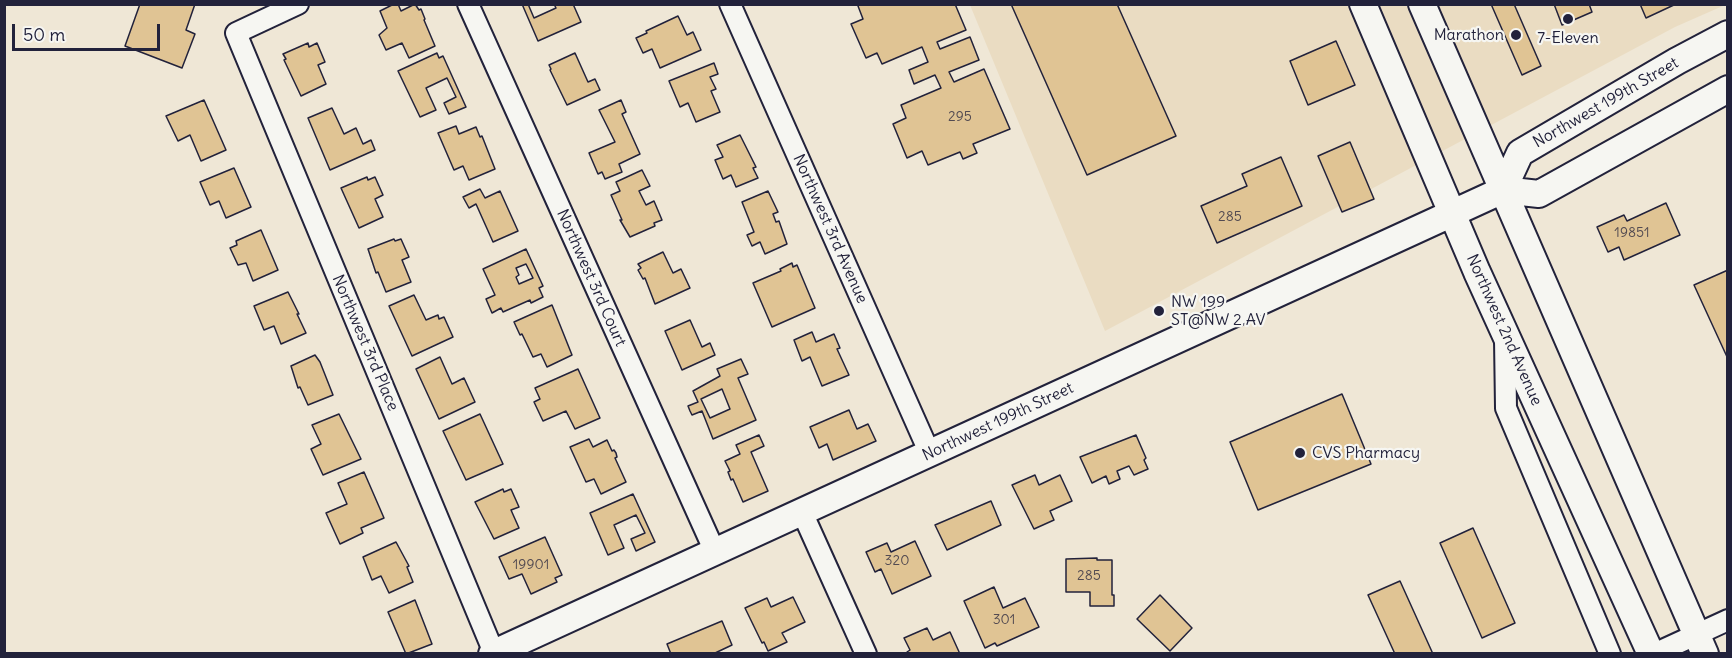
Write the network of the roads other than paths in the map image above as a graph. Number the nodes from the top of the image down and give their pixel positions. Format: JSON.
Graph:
{"nodes":[{"id":1,"x":298,"y":4,"type":"edge"},
{"id":2,"x":468,"y":4,"type":"edge"},
{"id":3,"x":730,"y":4,"type":"edge"},
{"id":4,"x":1363,"y":4,"type":"edge"},
{"id":5,"x":1422,"y":4,"type":"edge"},
{"id":6,"x":1728,"y":34,"type":"edge"},
{"id":7,"x":1728,"y":88,"type":"edge"},
{"id":8,"x":1503,"y":190,"type":"junction"},
{"id":9,"x":1452,"y":214,"type":"junction"},
{"id":10,"x":1504,"y":330,"type":"junction"},
{"id":11,"x":930,"y":454,"type":"junction"},
{"id":12,"x":802,"y":512,"type":"junction"},
{"id":13,"x":715,"y":552,"type":"junction"},
{"id":14,"x":1728,"y":620,"type":"edge"},
{"id":15,"x":1701,"y":644,"type":"edge"},
{"id":16,"x":493,"y":653,"type":"edge"},
{"id":17,"x":866,"y":654,"type":"edge"},
{"id":18,"x":1610,"y":654,"type":"edge"},
{"id":19,"x":1652,"y":654,"type":"edge"}],
"edges":[{"from":1,"to":16,"type":"street","name":"Northwest 3rd Place"},
{"from":2,"to":13,"type":"street","name":"Northwest 3rd Court"},
{"from":3,"to":11,"type":"street","name":"Northwest 3rd Avenue"},
{"from":4,"to":9,"type":"main road","name":"Northwest 2nd Avenue"},
{"from":5,"to":8,"type":"main road"},
{"from":6,"to":8,"type":"main road","name":"Northwest 199th Street"},
{"from":7,"to":8,"type":"main road"},
{"from":8,"to":9,"type":"main road","name":"Northwest 199th Street"},
{"from":8,"to":15,"type":"main road"},
{"from":9,"to":10,"type":"main road","name":"Northwest 2nd Avenue"},
{"from":9,"to":11,"type":"main road","name":"Northwest 199th Street"},
{"from":10,"to":18,"type":"street"},
{"from":10,"to":19,"type":"main road","name":"Northwest 2nd Avenue"},
{"from":11,"to":12,"type":"main road","name":"Northwest 199th Street"},
{"from":12,"to":13,"type":"main road","name":"Northwest 199th Street"},
{"from":12,"to":17,"type":"street"},
{"from":13,"to":16,"type":"main road","name":"Northwest 199th Street"},
{"from":14,"to":15,"type":"street"},
{"from":15,"to":19,"type":"street"}]}
